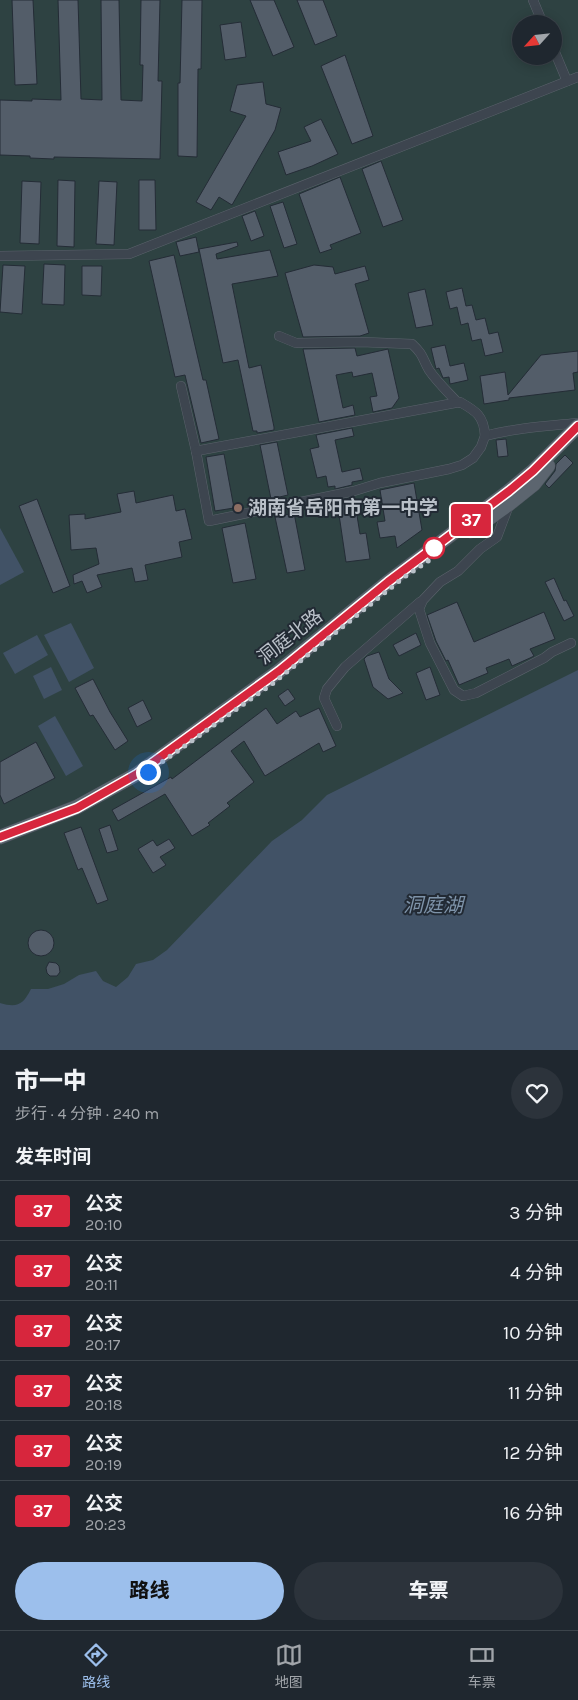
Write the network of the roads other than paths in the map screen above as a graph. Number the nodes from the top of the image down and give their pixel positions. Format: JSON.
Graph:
{"nodes":[{"id":1,"x":533,"y":0,"type":"edge"},
{"id":2,"x":539,"y":15,"type":"edge"},
{"id":3,"x":560,"y":65,"type":"edge"},
{"id":4,"x":578,"y":77,"type":"edge"},
{"id":5,"x":567,"y":81,"type":"junction"},
{"id":6,"x":0,"y":256,"type":"edge"},
{"id":7,"x":279,"y":336,"type":"dead end"},
{"id":8,"x":181,"y":386,"type":"dead end"},
{"id":9,"x":458,"y":403,"type":"junction"},
{"id":10,"x":578,"y":425,"type":"edge"},
{"id":11,"x":485,"y":436,"type":"junction"},
{"id":12,"x":578,"y":436,"type":"edge"},
{"id":13,"x":196,"y":451,"type":"junction"},
{"id":14,"x":509,"y":504,"type":"junction"},
{"id":15,"x":422,"y":600,"type":"junction"},
{"id":16,"x":571,"y":643,"type":"dead end"},
{"id":17,"x":336,"y":726,"type":"dead end"},
{"id":18,"x":0,"y":837,"type":"edge"},
{"id":19,"x":0,"y":844,"type":"edge"}],
"edges":[{"from":1,"to":2,"type":"street"},
{"from":3,"to":5,"type":"street"},
{"from":4,"to":5,"type":"street"},
{"from":5,"to":6,"type":"street"},
{"from":7,"to":9,"type":"street"},
{"from":8,"to":13,"type":"street"},
{"from":9,"to":11,"type":"street"},
{"from":9,"to":13,"type":"street"},
{"from":10,"to":11,"type":"street"},
{"from":10,"to":18,"type":"main road","name":"洞庭北路"},
{"from":11,"to":13,"type":"street"},
{"from":12,"to":14,"type":"main road","name":"洞庭北路"},
{"from":14,"to":15,"type":"street"},
{"from":14,"to":19,"type":"main road","name":"洞庭北路"},
{"from":15,"to":16,"type":"street"},
{"from":15,"to":17,"type":"street"}]}
